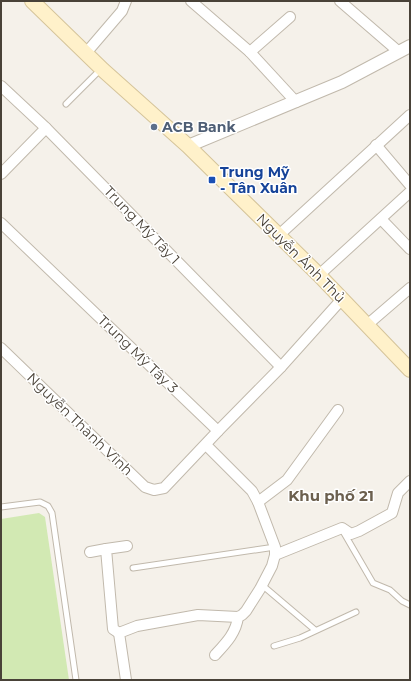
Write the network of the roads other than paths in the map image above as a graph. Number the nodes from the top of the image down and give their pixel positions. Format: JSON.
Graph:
{"nodes":[{"id":1,"x":32,"y":1,"type":"edge"},
{"id":2,"x":126,"y":1,"type":"edge"},
{"id":3,"x":191,"y":1,"type":"edge"},
{"id":4,"x":340,"y":1,"type":"edge"},
{"id":5,"x":290,"y":18,"type":"dead end"},
{"id":6,"x":410,"y":46,"type":"edge"},
{"id":7,"x":250,"y":52,"type":"junction"},
{"id":8,"x":399,"y":52,"type":"junction"},
{"id":9,"x":86,"y":53,"type":"junction"},
{"id":10,"x":102,"y":69,"type":"junction"},
{"id":11,"x":1,"y":86,"type":"edge"},
{"id":12,"x":296,"y":102,"type":"junction"},
{"id":13,"x":66,"y":104,"type":"dead end"},
{"id":14,"x":408,"y":120,"type":"edge"},
{"id":15,"x":46,"y":128,"type":"junction"},
{"id":16,"x":188,"y":146,"type":"junction"},
{"id":17,"x":376,"y":146,"type":"junction"},
{"id":18,"x":1,"y":174,"type":"edge"},
{"id":19,"x":410,"y":185,"type":"edge"},
{"id":20,"x":410,"y":192,"type":"edge"},
{"id":21,"x":381,"y":219,"type":"junction"},
{"id":22,"x":1,"y":223,"type":"edge"},
{"id":23,"x":279,"y":235,"type":"junction"},
{"id":24,"x":410,"y":249,"type":"edge"},
{"id":25,"x":319,"y":275,"type":"junction"},
{"id":26,"x":410,"y":288,"type":"edge"},
{"id":27,"x":342,"y":299,"type":"junction"},
{"id":28,"x":367,"y":326,"type":"junction"},
{"id":29,"x":1,"y":348,"type":"edge"},
{"id":30,"x":281,"y":367,"type":"junction"},
{"id":31,"x":410,"y":370,"type":"edge"},
{"id":32,"x":338,"y":410,"type":"dead end"},
{"id":33,"x":218,"y":431,"type":"junction"},
{"id":34,"x":206,"y":445,"type":"junction"},
{"id":35,"x":410,"y":482,"type":"edge"},
{"id":36,"x":258,"y":502,"type":"junction"},
{"id":37,"x":1,"y":507,"type":"edge"},
{"id":38,"x":342,"y":528,"type":"junction"},
{"id":39,"x":127,"y":546,"type":"dead end"},
{"id":40,"x":106,"y":549,"type":"junction"},
{"id":41,"x":275,"y":551,"type":"junction"},
{"id":42,"x":90,"y":552,"type":"dead end"},
{"id":43,"x":133,"y":568,"type":"dead end"},
{"id":44,"x":262,"y":585,"type":"junction"},
{"id":45,"x":410,"y":605,"type":"edge"},
{"id":46,"x":356,"y":612,"type":"dead end"},
{"id":47,"x":238,"y":617,"type":"junction"},
{"id":48,"x":315,"y":630,"type":"junction"},
{"id":49,"x":119,"y":633,"type":"junction"},
{"id":50,"x":274,"y":646,"type":"dead end"},
{"id":51,"x":215,"y":654,"type":"dead end"},
{"id":52,"x":76,"y":680,"type":"edge"},
{"id":53,"x":126,"y":680,"type":"edge"}],
"edges":[{"from":1,"to":9,"type":"main road","name":"Nguyễn Ảnh Thủ"},
{"from":2,"to":9,"type":"street"},
{"from":3,"to":7,"type":"street"},
{"from":4,"to":8,"type":"street"},
{"from":5,"to":7,"type":"street"},
{"from":6,"to":8,"type":"street"},
{"from":7,"to":12,"type":"street"},
{"from":8,"to":12,"type":"street"},
{"from":9,"to":10,"type":"main road","name":"Nguyễn Ảnh Thủ"},
{"from":10,"to":13,"type":"lane"},
{"from":10,"to":16,"type":"main road","name":"Nguyễn Ảnh Thủ"},
{"from":11,"to":15,"type":"street","name":"Trung Mỹ Tây 1"},
{"from":12,"to":16,"type":"street"},
{"from":14,"to":17,"type":"street"},
{"from":15,"to":18,"type":"street"},
{"from":15,"to":30,"type":"street","name":"Trung Mỹ Tây 1"},
{"from":16,"to":23,"type":"main road","name":"Nguyễn Ảnh Thủ"},
{"from":17,"to":19,"type":"street"},
{"from":17,"to":23,"type":"street"},
{"from":20,"to":21,"type":"street"},
{"from":21,"to":24,"type":"street"},
{"from":21,"to":25,"type":"street"},
{"from":22,"to":33,"type":"street","name":"Trung Mỹ Tây 3"},
{"from":23,"to":25,"type":"main road","name":"Nguyễn Ảnh Thủ"},
{"from":25,"to":27,"type":"main road","name":"Nguyễn Ảnh Thủ"},
{"from":26,"to":28,"type":"street"},
{"from":27,"to":28,"type":"main road","name":"Nguyễn Ảnh Thủ"},
{"from":27,"to":30,"type":"street"},
{"from":28,"to":31,"type":"main road","name":"Nguyễn Ảnh Thủ"},
{"from":29,"to":34,"type":"street","name":"Nguyễn Thành Vĩnh"},
{"from":30,"to":33,"type":"street"},
{"from":32,"to":36,"type":"street"},
{"from":33,"to":34,"type":"street"},
{"from":34,"to":36,"type":"street"},
{"from":35,"to":38,"type":"street"},
{"from":36,"to":41,"type":"street"},
{"from":37,"to":52,"type":"lane"},
{"from":38,"to":41,"type":"street"},
{"from":38,"to":45,"type":"lane"},
{"from":39,"to":40,"type":"street"},
{"from":40,"to":42,"type":"street"},
{"from":40,"to":49,"type":"street"},
{"from":41,"to":43,"type":"lane"},
{"from":41,"to":44,"type":"street"},
{"from":44,"to":47,"type":"street"},
{"from":44,"to":48,"type":"lane"},
{"from":46,"to":48,"type":"lane"},
{"from":47,"to":49,"type":"street"},
{"from":47,"to":51,"type":"street"},
{"from":48,"to":50,"type":"lane"},
{"from":49,"to":53,"type":"street"}]}
